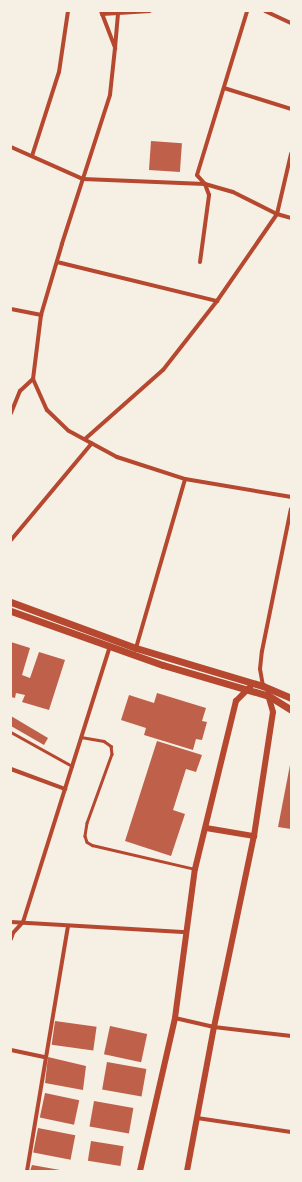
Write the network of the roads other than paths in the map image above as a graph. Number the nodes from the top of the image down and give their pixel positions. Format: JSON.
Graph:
{"nodes":[{"id":1,"x":68,"y":11,"type":"edge"},
{"id":2,"x":150,"y":11,"type":"edge"},
{"id":3,"x":248,"y":11,"type":"edge"},
{"id":4,"x":265,"y":11,"type":"edge"},
{"id":5,"x":118,"y":12,"type":"edge"},
{"id":6,"x":101,"y":13,"type":"edge"},
{"id":7,"x":291,"y":23,"type":"edge"},
{"id":8,"x":115,"y":48,"type":"junction"},
{"id":9,"x":224,"y":88,"type":"junction"},
{"id":10,"x":291,"y":109,"type":"edge"},
{"id":11,"x":11,"y":147,"type":"edge"},
{"id":12,"x":291,"y":154,"type":"edge"},
{"id":13,"x":32,"y":156,"type":"junction"},
{"id":14,"x":83,"y":179,"type":"junction"},
{"id":15,"x":205,"y":184,"type":"junction"},
{"id":16,"x":277,"y":214,"type":"junction"},
{"id":17,"x":291,"y":218,"type":"edge"},
{"id":18,"x":57,"y":262,"type":"junction"},
{"id":19,"x":200,"y":262,"type":"dead end"},
{"id":20,"x":217,"y":301,"type":"junction"},
{"id":21,"x":11,"y":309,"type":"edge"},
{"id":22,"x":41,"y":315,"type":"junction"},
{"id":23,"x":33,"y":379,"type":"junction"},
{"id":24,"x":11,"y":413,"type":"edge"},
{"id":25,"x":85,"y":439,"type":"junction"},
{"id":26,"x":92,"y":443,"type":"junction"},
{"id":27,"x":185,"y":479,"type":"junction"},
{"id":28,"x":291,"y":497,"type":"edge"},
{"id":29,"x":291,"y":509,"type":"edge"},
{"id":30,"x":11,"y":540,"type":"edge"},
{"id":31,"x":11,"y":602,"type":"edge"},
{"id":32,"x":11,"y":611,"type":"edge"},
{"id":33,"x":110,"y":646,"type":"junction"},
{"id":34,"x":136,"y":648,"type":"junction"},
{"id":35,"x":252,"y":684,"type":"junction"},
{"id":36,"x":263,"y":686,"type":"junction"},
{"id":37,"x":247,"y":690,"type":"junction"},
{"id":38,"x":269,"y":696,"type":"junction"},
{"id":39,"x":291,"y":698,"type":"edge"},
{"id":40,"x":291,"y":710,"type":"edge"},
{"id":41,"x":11,"y":732,"type":"edge"},
{"id":42,"x":81,"y":737,"type":"junction"},
{"id":43,"x":72,"y":766,"type":"junction"},
{"id":44,"x":11,"y":769,"type":"edge"},
{"id":45,"x":65,"y":789,"type":"junction"},
{"id":46,"x":206,"y":828,"type":"junction"},
{"id":47,"x":254,"y":836,"type":"junction"},
{"id":48,"x":195,"y":869,"type":"junction"},
{"id":49,"x":11,"y":922,"type":"edge"},
{"id":50,"x":23,"y":922,"type":"junction"},
{"id":51,"x":68,"y":926,"type":"junction"},
{"id":52,"x":187,"y":932,"type":"junction"},
{"id":53,"x":11,"y":939,"type":"edge"},
{"id":54,"x":175,"y":1018,"type":"junction"},
{"id":55,"x":214,"y":1027,"type":"junction"},
{"id":56,"x":291,"y":1036,"type":"edge"},
{"id":57,"x":11,"y":1050,"type":"edge"},
{"id":58,"x":45,"y":1057,"type":"junction"},
{"id":59,"x":197,"y":1118,"type":"junction"},
{"id":60,"x":291,"y":1132,"type":"edge"},
{"id":61,"x":27,"y":1171,"type":"edge"},
{"id":62,"x":140,"y":1171,"type":"edge"},
{"id":63,"x":187,"y":1171,"type":"edge"}],
"edges":[{"from":1,"to":13,"type":"street"},
{"from":2,"to":5,"type":"street"},
{"from":3,"to":9,"type":"street"},
{"from":4,"to":7,"type":"street"},
{"from":5,"to":6,"type":"street"},
{"from":5,"to":8,"type":"street"},
{"from":6,"to":8,"type":"street"},
{"from":8,"to":14,"type":"street"},
{"from":9,"to":10,"type":"street"},
{"from":9,"to":15,"type":"street"},
{"from":11,"to":13,"type":"street"},
{"from":12,"to":16,"type":"street"},
{"from":13,"to":14,"type":"street"},
{"from":14,"to":15,"type":"street"},
{"from":14,"to":18,"type":"street"},
{"from":15,"to":16,"type":"street"},
{"from":15,"to":19,"type":"street"},
{"from":16,"to":17,"type":"street"},
{"from":16,"to":20,"type":"street"},
{"from":18,"to":20,"type":"street"},
{"from":18,"to":22,"type":"street"},
{"from":20,"to":25,"type":"street"},
{"from":21,"to":22,"type":"street"},
{"from":22,"to":23,"type":"street"},
{"from":23,"to":24,"type":"street"},
{"from":23,"to":25,"type":"street"},
{"from":25,"to":26,"type":"street"},
{"from":26,"to":27,"type":"street"},
{"from":26,"to":30,"type":"street"},
{"from":27,"to":28,"type":"street"},
{"from":27,"to":34,"type":"street"},
{"from":29,"to":36,"type":"street"},
{"from":31,"to":34,"type":"main road"},
{"from":32,"to":33,"type":"main road"},
{"from":33,"to":37,"type":"main road"},
{"from":33,"to":42,"type":"street"},
{"from":34,"to":35,"type":"main road"},
{"from":35,"to":36,"type":"main road"},
{"from":35,"to":37,"type":"street"},
{"from":36,"to":38,"type":"street"},
{"from":36,"to":39,"type":"main road"},
{"from":37,"to":38,"type":"main road"},
{"from":37,"to":46,"type":"street"},
{"from":38,"to":40,"type":"main road"},
{"from":38,"to":47,"type":"street"},
{"from":41,"to":43,"type":"lane"},
{"from":42,"to":43,"type":"street"},
{"from":42,"to":48,"type":"lane"},
{"from":43,"to":45,"type":"street"},
{"from":44,"to":45,"type":"street"},
{"from":45,"to":50,"type":"street"},
{"from":46,"to":47,"type":"street"},
{"from":46,"to":48,"type":"street"},
{"from":47,"to":55,"type":"street"},
{"from":48,"to":52,"type":"street"},
{"from":49,"to":50,"type":"street"},
{"from":50,"to":51,"type":"street"},
{"from":50,"to":53,"type":"street"},
{"from":51,"to":52,"type":"street"},
{"from":51,"to":58,"type":"street"},
{"from":52,"to":54,"type":"street"},
{"from":54,"to":55,"type":"street"},
{"from":54,"to":62,"type":"street"},
{"from":55,"to":56,"type":"street"},
{"from":55,"to":59,"type":"street"},
{"from":57,"to":58,"type":"street"},
{"from":58,"to":61,"type":"street"},
{"from":59,"to":60,"type":"street"},
{"from":59,"to":63,"type":"street"}]}
